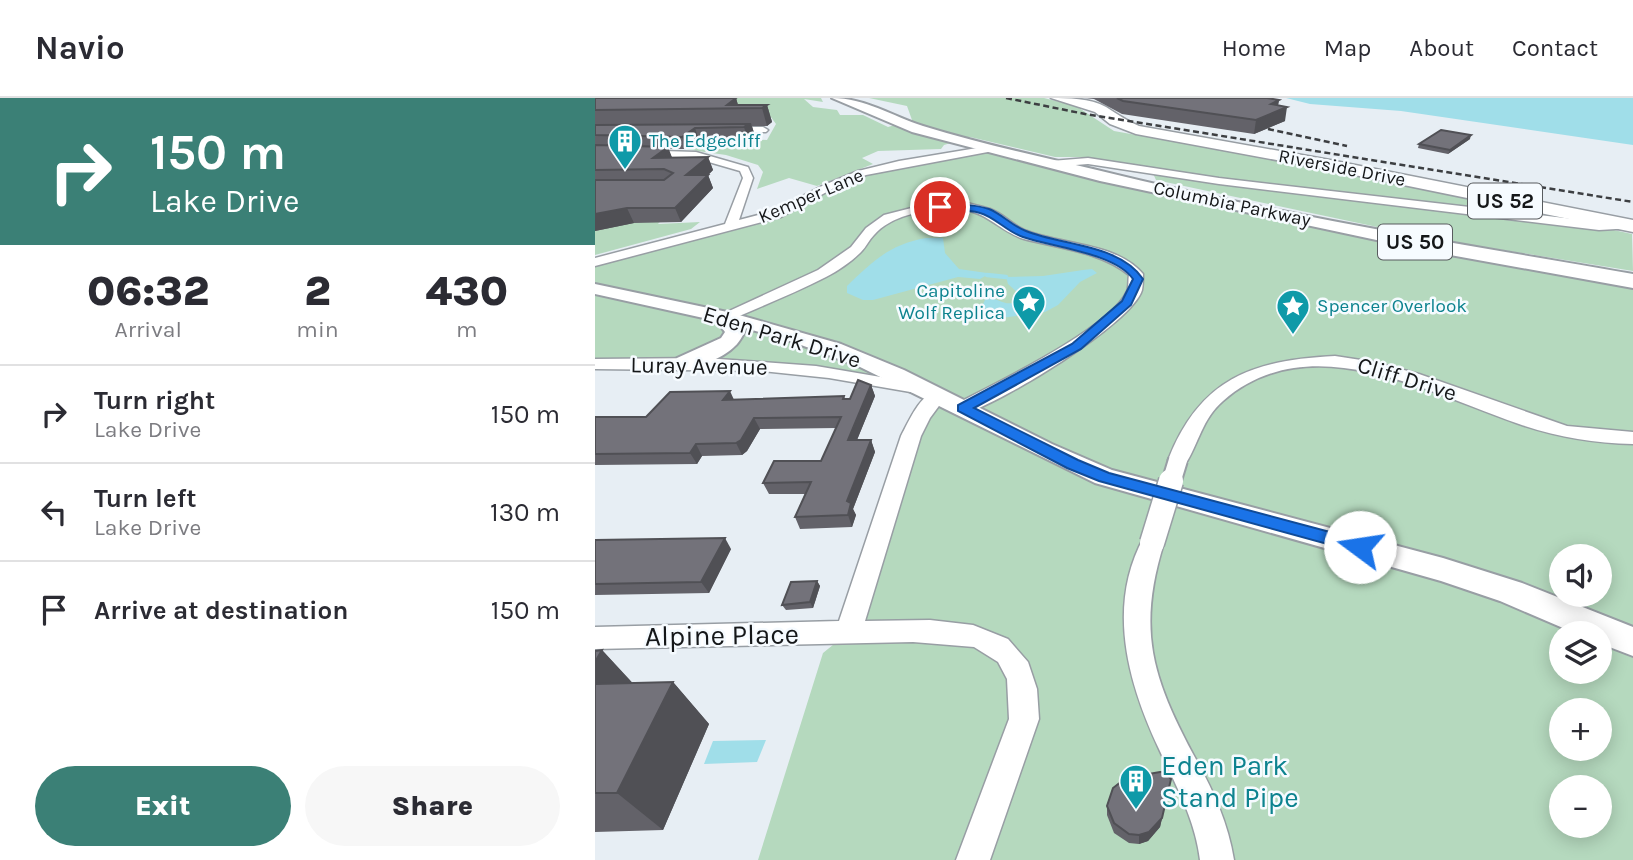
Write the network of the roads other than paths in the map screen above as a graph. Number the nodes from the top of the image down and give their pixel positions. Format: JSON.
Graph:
{"nodes":[{"id":1,"x":839,"y":98,"type":"edge"},
{"id":2,"x":1058,"y":98,"type":"edge"},
{"id":3,"x":714,"y":130,"type":"edge"},
{"id":4,"x":763,"y":130,"type":"edge"},
{"id":5,"x":989,"y":149,"type":"junction"},
{"id":6,"x":595,"y":152,"type":"edge"},
{"id":7,"x":1051,"y":164,"type":"junction"},
{"id":8,"x":1631,"y":226,"type":"edge"},
{"id":9,"x":730,"y":228,"type":"junction"},
{"id":10,"x":595,"y":262,"type":"edge"},
{"id":11,"x":1633,"y":281,"type":"edge"},
{"id":12,"x":595,"y":289,"type":"edge"},
{"id":13,"x":724,"y":317,"type":"junction"},
{"id":14,"x":685,"y":363,"type":"junction"},
{"id":15,"x":595,"y":364,"type":"edge"},
{"id":16,"x":933,"y":392,"type":"junction"},
{"id":17,"x":963,"y":408,"type":"junction"},
{"id":18,"x":1633,"y":438,"type":"edge"},
{"id":19,"x":849,"y":632,"type":"junction"},
{"id":20,"x":595,"y":638,"type":"edge"},
{"id":21,"x":1633,"y":642,"type":"edge"},
{"id":22,"x":977,"y":857,"type":"edge"},
{"id":23,"x":1217,"y":860,"type":"edge"}],
"edges":[{"from":1,"to":5,"type":"highway","name":"Columbia Parkway","number":"US 50"},
{"from":2,"to":8,"type":"main road","name":"Riverside Drive","number":"US 52"},
{"from":3,"to":4,"type":"street"},
{"from":5,"to":7,"type":"highway","name":"Columbia Parkway","number":"US 50"},
{"from":5,"to":9,"type":"street","name":"Kemper Lane"},
{"from":6,"to":9,"type":"street"},
{"from":7,"to":8,"type":"street"},
{"from":7,"to":11,"type":"highway","name":"Columbia Parkway","number":"US 50"},
{"from":9,"to":10,"type":"street","name":"Kemper Lane"},
{"from":12,"to":13,"type":"street","name":"Eden Park Drive"},
{"from":13,"to":14,"type":"street"},
{"from":13,"to":16,"type":"street","name":"Eden Park Drive"},
{"from":13,"to":17,"type":"street"},
{"from":14,"to":15,"type":"street","name":"Luray Avenue"},
{"from":14,"to":16,"type":"street","name":"Luray Avenue"},
{"from":16,"to":17,"type":"street","name":"Eden Park Drive"},
{"from":16,"to":19,"type":"street"},
{"from":17,"to":21,"type":"street","name":"Eden Park Drive"},
{"from":18,"to":23,"type":"street","name":"Cliff Drive","bridge":true},
{"from":19,"to":20,"type":"street","name":"Alpine Place"},
{"from":19,"to":22,"type":"street","name":"Alpine Place"}]}
